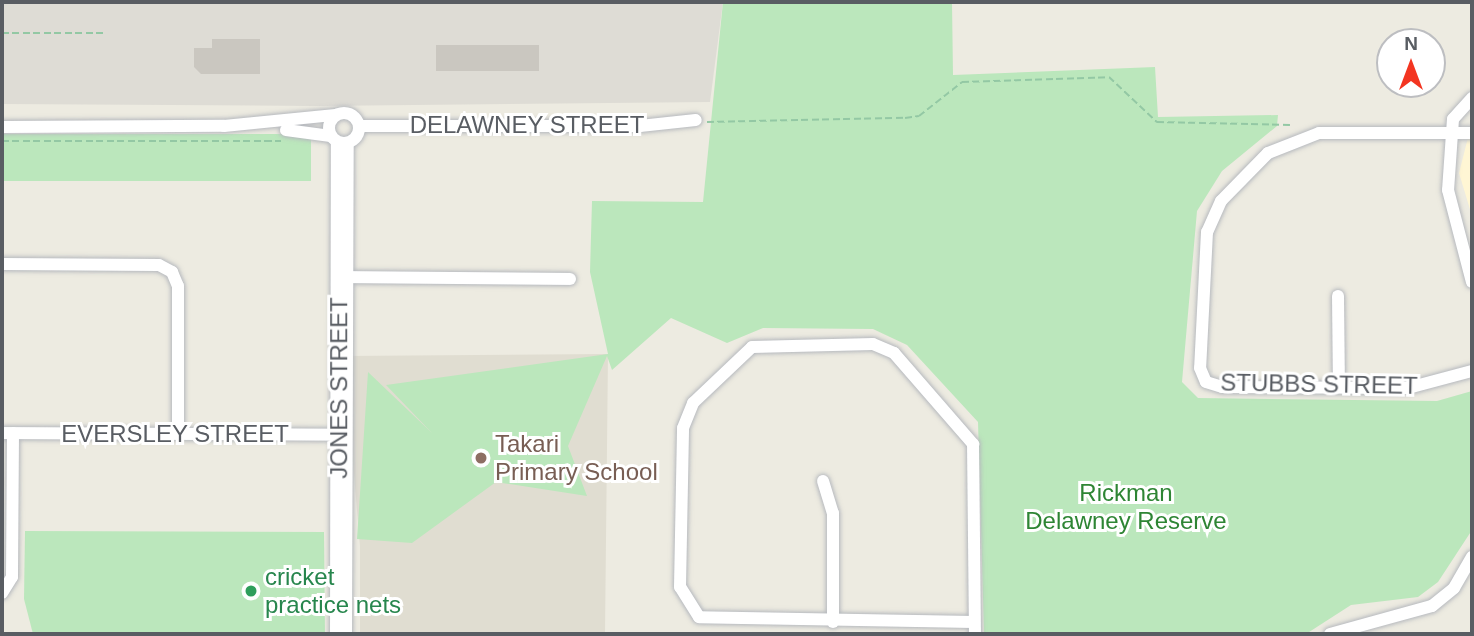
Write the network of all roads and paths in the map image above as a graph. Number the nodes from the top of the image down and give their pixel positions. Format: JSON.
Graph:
{"nodes":[{"id":1,"x":2,"y":33,"type":"edge"},
{"id":2,"x":107,"y":33,"type":"dead end"},
{"id":3,"x":1472,"y":98,"type":"edge"},
{"id":4,"x":335,"y":115,"type":"junction"},
{"id":5,"x":696,"y":120,"type":"joint"},
{"id":6,"x":1290,"y":125,"type":"dead end"},
{"id":7,"x":224,"y":126,"type":"junction"},
{"id":8,"x":359,"y":126,"type":"junction"},
{"id":9,"x":2,"y":127,"type":"edge"},
{"id":10,"x":1472,"y":133,"type":"edge"},
{"id":11,"x":1450,"y":134,"type":"junction"},
{"id":12,"x":339,"y":140,"type":"junction"},
{"id":13,"x":2,"y":141,"type":"edge"},
{"id":14,"x":289,"y":141,"type":"dead end"},
{"id":15,"x":2,"y":264,"type":"edge"},
{"id":16,"x":343,"y":277,"type":"junction"},
{"id":17,"x":569,"y":279,"type":"dead end"},
{"id":18,"x":1472,"y":282,"type":"edge"},
{"id":19,"x":1338,"y":296,"type":"dead end"},
{"id":20,"x":1472,"y":372,"type":"edge"},
{"id":21,"x":1339,"y":387,"type":"junction"},
{"id":22,"x":7,"y":433,"type":"edge"},
{"id":23,"x":178,"y":434,"type":"junction"},
{"id":24,"x":343,"y":435,"type":"junction"},
{"id":25,"x":823,"y":481,"type":"dead end"},
{"id":26,"x":1472,"y":557,"type":"edge"},
{"id":27,"x":2,"y":593,"type":"edge"},
{"id":28,"x":833,"y":622,"type":"junction"},
{"id":29,"x":975,"y":628,"type":"edge"},
{"id":30,"x":337,"y":634,"type":"edge"},
{"id":31,"x":346,"y":634,"type":"edge"},
{"id":32,"x":1329,"y":634,"type":"edge"}],
"edges":[{"from":1,"to":2,"type":"path"},
{"from":3,"to":11,"type":"street"},
{"from":4,"to":7,"type":"street"},
{"from":4,"to":8,"type":"street"},
{"from":4,"to":12,"type":"street","name":"JONES STREET"},
{"from":5,"to":6,"type":"path"},
{"from":5,"to":8,"type":"street","name":"DELAWNEY STREET"},
{"from":7,"to":9,"type":"street"},
{"from":7,"to":12,"type":"street"},
{"from":8,"to":12,"type":"street"},
{"from":10,"to":11,"type":"street"},
{"from":11,"to":18,"type":"street"},
{"from":11,"to":21,"type":"street","name":"STUBBS STREET"},
{"from":12,"to":16,"type":"street","name":"JONES STREET"},
{"from":13,"to":14,"type":"path"},
{"from":15,"to":23,"type":"street"},
{"from":16,"to":17,"type":"street"},
{"from":16,"to":24,"type":"street","name":"JONES STREET"},
{"from":19,"to":21,"type":"street"},
{"from":20,"to":21,"type":"street","name":"STUBBS STREET"},
{"from":22,"to":23,"type":"street","name":"EVERSLEY STREET"},
{"from":22,"to":27,"type":"street"},
{"from":23,"to":24,"type":"street","name":"EVERSLEY STREET"},
{"from":24,"to":30,"type":"street","name":"JONES STREET"},
{"from":24,"to":31,"type":"street","name":"JONES STREET"},
{"from":25,"to":28,"type":"street"},
{"from":26,"to":32,"type":"street"},
{"from":28,"to":29,"type":"street"},
{"from":28,"to":29,"type":"street"}]}
